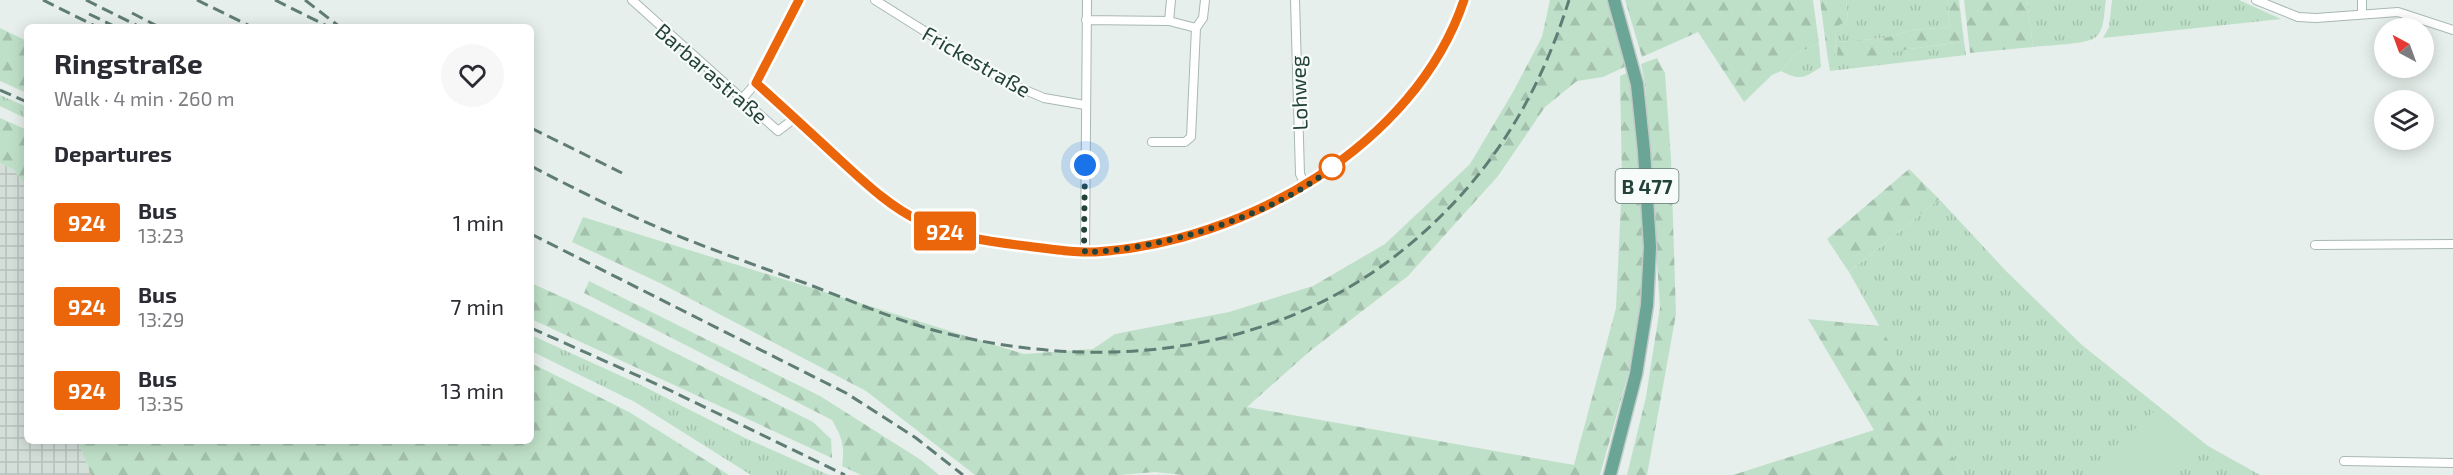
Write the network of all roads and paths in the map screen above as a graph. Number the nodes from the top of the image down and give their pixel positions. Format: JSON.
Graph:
{"nodes":[{"id":1,"x":632,"y":0,"type":"edge"},
{"id":2,"x":799,"y":0,"type":"edge"},
{"id":3,"x":875,"y":0,"type":"edge"},
{"id":4,"x":1086,"y":0,"type":"edge"},
{"id":5,"x":1171,"y":0,"type":"edge"},
{"id":6,"x":1205,"y":0,"type":"edge"},
{"id":7,"x":1295,"y":0,"type":"edge"},
{"id":8,"x":1464,"y":0,"type":"edge"},
{"id":9,"x":1614,"y":0,"type":"edge"},
{"id":10,"x":2256,"y":0,"type":"edge"},
{"id":11,"x":2362,"y":0,"type":"edge"},
{"id":12,"x":2362,"y":14,"type":"junction"},
{"id":13,"x":1086,"y":20,"type":"junction"},
{"id":14,"x":1169,"y":21,"type":"junction"},
{"id":15,"x":1196,"y":28,"type":"junction"},
{"id":16,"x":2453,"y":30,"type":"edge"},
{"id":17,"x":756,"y":83,"type":"junction"},
{"id":18,"x":742,"y":99,"type":"junction"},
{"id":19,"x":1085,"y":105,"type":"junction"},
{"id":20,"x":795,"y":118,"type":"junction"},
{"id":21,"x":1152,"y":142,"type":"dead end"},
{"id":22,"x":1305,"y":184,"type":"junction"},
{"id":23,"x":2453,"y":244,"type":"edge"},
{"id":24,"x":2315,"y":245,"type":"dead end"},
{"id":25,"x":1085,"y":252,"type":"junction"},
{"id":26,"x":2344,"y":461,"type":"dead end"},
{"id":27,"x":2453,"y":463,"type":"edge"},
{"id":28,"x":1610,"y":475,"type":"edge"}],
"edges":[{"from":1,"to":18,"type":"street","name":"Barbarastraße"},
{"from":2,"to":17,"type":"street"},
{"from":3,"to":19,"type":"street","name":"Frickestraße"},
{"from":4,"to":13,"type":"street"},
{"from":5,"to":14,"type":"street"},
{"from":6,"to":15,"type":"street"},
{"from":7,"to":22,"type":"street","name":"Lohweg"},
{"from":8,"to":22,"type":"street","name":"Barbarastraße"},
{"from":9,"to":28,"type":"main road","number":"B 477"},
{"from":10,"to":12,"type":"street"},
{"from":11,"to":12,"type":"street"},
{"from":12,"to":16,"type":"street"},
{"from":13,"to":14,"type":"street"},
{"from":13,"to":19,"type":"street"},
{"from":14,"to":15,"type":"street"},
{"from":15,"to":21,"type":"street"},
{"from":17,"to":18,"type":"street"},
{"from":17,"to":20,"type":"street","name":"Barbarastraße"},
{"from":18,"to":20,"type":"street","name":"Barbarastraße"},
{"from":19,"to":25,"type":"street"},
{"from":20,"to":25,"type":"street","name":"Barbarastraße"},
{"from":22,"to":25,"type":"street","name":"Barbarastraße"},
{"from":23,"to":24,"type":"street"},
{"from":26,"to":27,"type":"street"}]}
